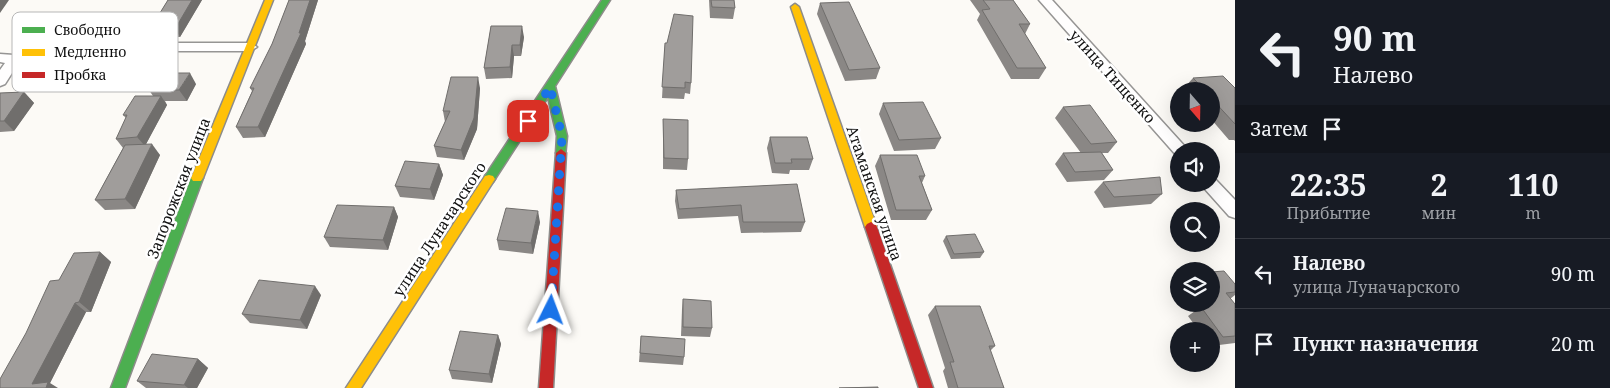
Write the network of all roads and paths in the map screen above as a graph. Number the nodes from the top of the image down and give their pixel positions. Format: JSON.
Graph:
{"nodes":[{"id":1,"x":269,"y":0,"type":"edge"},
{"id":2,"x":606,"y":0,"type":"edge"},
{"id":3,"x":1045,"y":0,"type":"edge"},
{"id":4,"x":795,"y":7,"type":"dead end"},
{"id":5,"x":178,"y":47,"type":"edge"},
{"id":6,"x":250,"y":47,"type":"junction"},
{"id":7,"x":7,"y":58,"type":"edge"},
{"id":8,"x":0,"y":81,"type":"edge"},
{"id":9,"x":550,"y":87,"type":"junction"},
{"id":10,"x":1173,"y":142,"type":"edge"},
{"id":11,"x":1217,"y":192,"type":"edge"},
{"id":12,"x":1235,"y":211,"type":"edge"},
{"id":13,"x":118,"y":388,"type":"edge"},
{"id":14,"x":353,"y":388,"type":"edge"},
{"id":15,"x":546,"y":388,"type":"edge"},
{"id":16,"x":926,"y":388,"type":"edge"}],
"edges":[{"from":1,"to":6,"type":"street","name":"Запорожская улица"},
{"from":2,"to":9,"type":"street","name":"улица Луначарского"},
{"from":3,"to":10,"type":"street","name":"улица Тищенко"},
{"from":4,"to":16,"type":"street","name":"Атаманская улица"},
{"from":5,"to":6,"type":"street"},
{"from":6,"to":13,"type":"street","name":"Запорожская улица"},
{"from":7,"to":8,"type":"street"},
{"from":9,"to":14,"type":"street","name":"улица Луначарского"},
{"from":9,"to":15,"type":"street"},
{"from":11,"to":12,"type":"street"}]}
